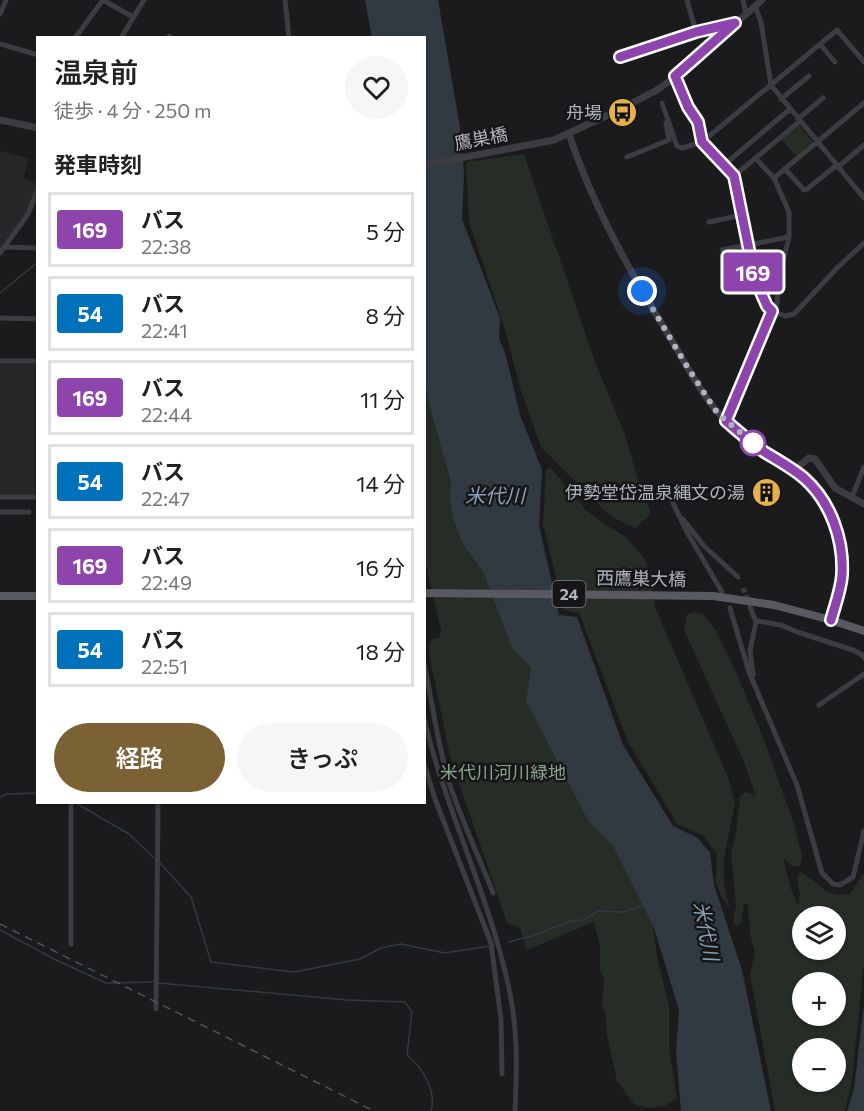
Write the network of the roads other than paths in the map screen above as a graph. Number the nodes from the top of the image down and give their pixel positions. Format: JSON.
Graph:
{"nodes":[{"id":1,"x":6,"y":0,"type":"edge"},
{"id":2,"x":103,"y":0,"type":"edge"},
{"id":3,"x":144,"y":0,"type":"edge"},
{"id":4,"x":285,"y":0,"type":"edge"},
{"id":5,"x":687,"y":0,"type":"edge"},
{"id":6,"x":743,"y":0,"type":"edge"},
{"id":7,"x":759,"y":2,"type":"edge"},
{"id":8,"x":0,"y":14,"type":"edge"},
{"id":9,"x":746,"y":14,"type":"junction"},
{"id":10,"x":133,"y":17,"type":"junction"},
{"id":11,"x":735,"y":23,"type":"junction"},
{"id":12,"x":696,"y":32,"type":"junction"},
{"id":13,"x":76,"y":36,"type":"edge"},
{"id":14,"x":122,"y":36,"type":"edge"},
{"id":15,"x":289,"y":36,"type":"edge"},
{"id":16,"x":0,"y":44,"type":"edge"},
{"id":17,"x":820,"y":44,"type":"junction"},
{"id":18,"x":36,"y":54,"type":"edge"},
{"id":19,"x":620,"y":57,"type":"dead end"},
{"id":20,"x":835,"y":62,"type":"dead end"},
{"id":21,"x":864,"y":62,"type":"edge"},
{"id":22,"x":675,"y":76,"type":"junction"},
{"id":23,"x":808,"y":76,"type":"dead end"},
{"id":24,"x":771,"y":85,"type":"junction"},
{"id":25,"x":657,"y":90,"type":"junction"},
{"id":26,"x":823,"y":98,"type":"dead end"},
{"id":27,"x":781,"y":99,"type":"junction"},
{"id":28,"x":662,"y":103,"type":"junction"},
{"id":29,"x":864,"y":103,"type":"edge"},
{"id":30,"x":790,"y":109,"type":"junction"},
{"id":31,"x":0,"y":120,"type":"edge"},
{"id":32,"x":799,"y":120,"type":"junction"},
{"id":33,"x":36,"y":128,"type":"edge"},
{"id":34,"x":569,"y":134,"type":"junction"},
{"id":35,"x":702,"y":142,"type":"junction"},
{"id":36,"x":818,"y":142,"type":"junction"},
{"id":37,"x":864,"y":145,"type":"edge"},
{"id":38,"x":627,"y":157,"type":"dead end"},
{"id":39,"x":755,"y":158,"type":"junction"},
{"id":40,"x":426,"y":165,"type":"edge"},
{"id":41,"x":724,"y":165,"type":"junction"},
{"id":42,"x":838,"y":166,"type":"junction"},
{"id":43,"x":785,"y":169,"type":"junction"},
{"id":44,"x":734,"y":176,"type":"junction"},
{"id":45,"x":774,"y":178,"type":"junction"},
{"id":46,"x":36,"y":194,"type":"edge"},
{"id":47,"x":864,"y":198,"type":"edge"},
{"id":48,"x":742,"y":214,"type":"junction"},
{"id":49,"x":709,"y":222,"type":"dead end"},
{"id":50,"x":789,"y":237,"type":"junction"},
{"id":51,"x":864,"y":243,"type":"edge"},
{"id":52,"x":747,"y":244,"type":"junction"},
{"id":53,"x":5,"y":247,"type":"junction"},
{"id":54,"x":36,"y":248,"type":"edge"},
{"id":55,"x":722,"y":250,"type":"dead end"},
{"id":56,"x":0,"y":253,"type":"edge"},
{"id":57,"x":781,"y":268,"type":"junction"},
{"id":58,"x":753,"y":274,"type":"junction"},
{"id":59,"x":772,"y":311,"type":"junction"},
{"id":60,"x":0,"y":318,"type":"edge"},
{"id":61,"x":36,"y":319,"type":"edge"},
{"id":62,"x":0,"y":361,"type":"edge"},
{"id":63,"x":36,"y":361,"type":"edge"},
{"id":64,"x":726,"y":421,"type":"junction"},
{"id":65,"x":864,"y":467,"type":"edge"},
{"id":66,"x":794,"y":470,"type":"junction"},
{"id":67,"x":0,"y":497,"type":"edge"},
{"id":68,"x":36,"y":497,"type":"edge"},
{"id":69,"x":852,"y":497,"type":"junction"},
{"id":70,"x":864,"y":504,"type":"edge"},
{"id":71,"x":0,"y":512,"type":"edge"},
{"id":72,"x":29,"y":512,"type":"dead end"},
{"id":73,"x":738,"y":576,"type":"dead end"},
{"id":74,"x":722,"y":592,"type":"dead end"},
{"id":75,"x":426,"y":593,"type":"edge"},
{"id":76,"x":0,"y":596,"type":"edge"},
{"id":77,"x":36,"y":596,"type":"edge"},
{"id":78,"x":750,"y":607,"type":"tunnel mouth"},
{"id":79,"x":730,"y":608,"type":"dead end"},
{"id":80,"x":831,"y":620,"type":"junction"},
{"id":81,"x":756,"y":622,"type":"junction"},
{"id":82,"x":864,"y":631,"type":"edge"},
{"id":83,"x":864,"y":658,"type":"edge"},
{"id":84,"x":426,"y":673,"type":"edge"},
{"id":85,"x":864,"y":674,"type":"edge"},
{"id":86,"x":759,"y":694,"type":"junction"},
{"id":87,"x":819,"y":705,"type":"dead end"},
{"id":88,"x":426,"y":725,"type":"edge"},
{"id":89,"x":426,"y":770,"type":"edge"},
{"id":90,"x":71,"y":804,"type":"edge"},
{"id":91,"x":158,"y":804,"type":"edge"},
{"id":92,"x":864,"y":831,"type":"edge"},
{"id":93,"x":493,"y":894,"type":"dead end"},
{"id":94,"x":71,"y":944,"type":"dead end"},
{"id":95,"x":156,"y":1009,"type":"dead end"},
{"id":96,"x":502,"y":1074,"type":"dead end"},
{"id":97,"x":515,"y":1111,"type":"edge"}],
"edges":[{"from":1,"to":8,"type":"street"},
{"from":2,"to":10,"type":"street"},
{"from":2,"to":13,"type":"street"},
{"from":3,"to":10,"type":"street"},
{"from":4,"to":15,"type":"street"},
{"from":5,"to":12,"type":"street"},
{"from":6,"to":9,"type":"street"},
{"from":7,"to":9,"type":"street","name":"鷹巣橋"},
{"from":7,"to":24,"type":"street"},
{"from":9,"to":11,"type":"street","name":"鷹巣橋"},
{"from":10,"to":14,"type":"street"},
{"from":11,"to":12,"type":"street"},
{"from":11,"to":22,"type":"street","name":"鷹巣橋"},
{"from":12,"to":19,"type":"street"},
{"from":16,"to":18,"type":"street"},
{"from":17,"to":20,"type":"street"},
{"from":17,"to":21,"type":"street"},
{"from":17,"to":24,"type":"street"},
{"from":22,"to":25,"type":"street","name":"鷹巣橋"},
{"from":22,"to":35,"type":"street"},
{"from":23,"to":27,"type":"street"},
{"from":24,"to":27,"type":"street"},
{"from":24,"to":35,"type":"street"},
{"from":25,"to":28,"type":"street"},
{"from":25,"to":34,"type":"street","name":"鷹巣橋"},
{"from":26,"to":32,"type":"street"},
{"from":27,"to":30,"type":"street"},
{"from":28,"to":35,"type":"street"},
{"from":28,"to":38,"type":"street"},
{"from":29,"to":36,"type":"street"},
{"from":30,"to":32,"type":"street"},
{"from":30,"to":41,"type":"street"},
{"from":31,"to":33,"type":"street"},
{"from":32,"to":36,"type":"street"},
{"from":32,"to":39,"type":"street"},
{"from":34,"to":40,"type":"street","name":"鷹巣橋"},
{"from":34,"to":64,"type":"street"},
{"from":35,"to":41,"type":"street"},
{"from":36,"to":42,"type":"street"},
{"from":36,"to":43,"type":"street"},
{"from":37,"to":42,"type":"street"},
{"from":39,"to":44,"type":"street"},
{"from":39,"to":45,"type":"street"},
{"from":41,"to":44,"type":"street"},
{"from":42,"to":43,"type":"street"},
{"from":42,"to":47,"type":"street"},
{"from":43,"to":45,"type":"street"},
{"from":44,"to":48,"type":"street"},
{"from":45,"to":50,"type":"street"},
{"from":46,"to":53,"type":"street"},
{"from":48,"to":49,"type":"street"},
{"from":48,"to":52,"type":"street"},
{"from":50,"to":52,"type":"street"},
{"from":50,"to":57,"type":"street"},
{"from":51,"to":59,"type":"street"},
{"from":52,"to":55,"type":"street"},
{"from":52,"to":58,"type":"street"},
{"from":53,"to":54,"type":"street"},
{"from":53,"to":56,"type":"street"},
{"from":57,"to":58,"type":"street"},
{"from":57,"to":59,"type":"street"},
{"from":58,"to":59,"type":"street"},
{"from":59,"to":64,"type":"street"},
{"from":60,"to":61,"type":"street"},
{"from":62,"to":63,"type":"street"},
{"from":64,"to":66,"type":"street"},
{"from":65,"to":69,"type":"street"},
{"from":66,"to":69,"type":"street"},
{"from":66,"to":80,"type":"street"},
{"from":67,"to":68,"type":"street"},
{"from":69,"to":70,"type":"street"},
{"from":71,"to":72,"type":"street"},
{"from":73,"to":74,"type":"street"},
{"from":75,"to":80,"type":"main road","name":"西鷹巣大橋","number":"24"},
{"from":76,"to":77,"type":"main road"},
{"from":78,"to":81,"type":"street"},
{"from":79,"to":86,"type":"street"},
{"from":80,"to":82,"type":"main road","number":"24"},
{"from":81,"to":83,"type":"street"},
{"from":81,"to":86,"type":"street"},
{"from":84,"to":93,"type":"street"},
{"from":85,"to":87,"type":"street"},
{"from":86,"to":92,"type":"street"},
{"from":88,"to":97,"type":"street"},
{"from":89,"to":96,"type":"street"},
{"from":90,"to":94,"type":"street"},
{"from":91,"to":95,"type":"street"}]}
